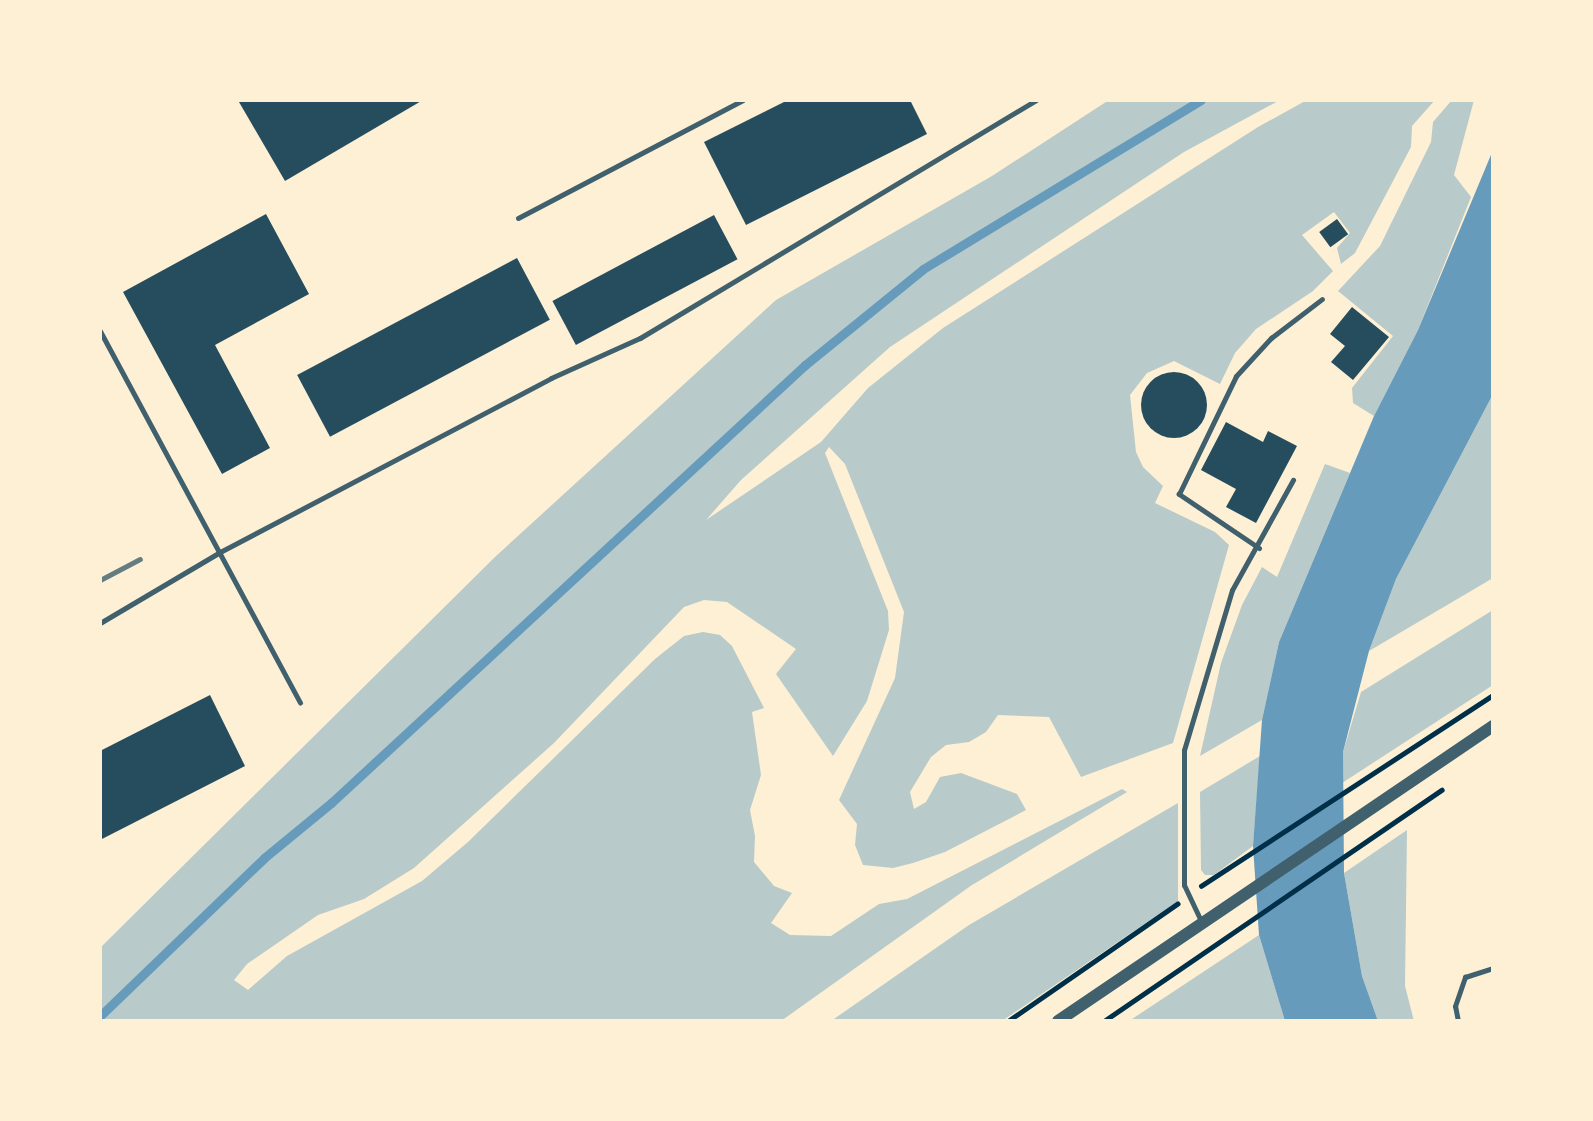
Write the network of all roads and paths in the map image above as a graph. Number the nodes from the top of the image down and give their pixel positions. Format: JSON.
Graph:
{"nodes":[{"id":1,"x":743,"y":100,"type":"edge"},
{"id":2,"x":1037,"y":100,"type":"edge"},
{"id":3,"x":518,"y":218,"type":"dead end"},
{"id":4,"x":1322,"y":299,"type":"dead end"},
{"id":5,"x":100,"y":331,"type":"edge"},
{"id":6,"x":1293,"y":480,"type":"dead end"},
{"id":7,"x":1259,"y":548,"type":"junction"},
{"id":8,"x":220,"y":552,"type":"junction"},
{"id":9,"x":100,"y":623,"type":"edge"},
{"id":10,"x":1493,"y":695,"type":"edge"},
{"id":11,"x":300,"y":703,"type":"dead end"},
{"id":12,"x":1493,"y":726,"type":"edge"},
{"id":13,"x":1391,"y":828,"type":"dead end"},
{"id":14,"x":1188,"y":896,"type":"junction"},
{"id":15,"x":1204,"y":925,"type":"junction"},
{"id":16,"x":1493,"y":968,"type":"edge"},
{"id":17,"x":1008,"y":1021,"type":"edge"},
{"id":18,"x":1058,"y":1021,"type":"edge"},
{"id":19,"x":1104,"y":1021,"type":"edge"},
{"id":20,"x":1458,"y":1021,"type":"edge"}],
"edges":[{"from":1,"to":3,"type":"lane"},
{"from":2,"to":8,"type":"lane"},
{"from":4,"to":7,"type":"lane"},
{"from":5,"to":8,"type":"lane"},
{"from":6,"to":7,"type":"lane"},
{"from":7,"to":14,"type":"lane"},
{"from":8,"to":9,"type":"lane"},
{"from":8,"to":11,"type":"lane"},
{"from":10,"to":14,"type":"path"},
{"from":12,"to":15,"type":"street"},
{"from":13,"to":19,"type":"path"},
{"from":14,"to":15,"type":"lane"},
{"from":14,"to":17,"type":"path"},
{"from":15,"to":18,"type":"street"},
{"from":16,"to":20,"type":"lane"}]}
